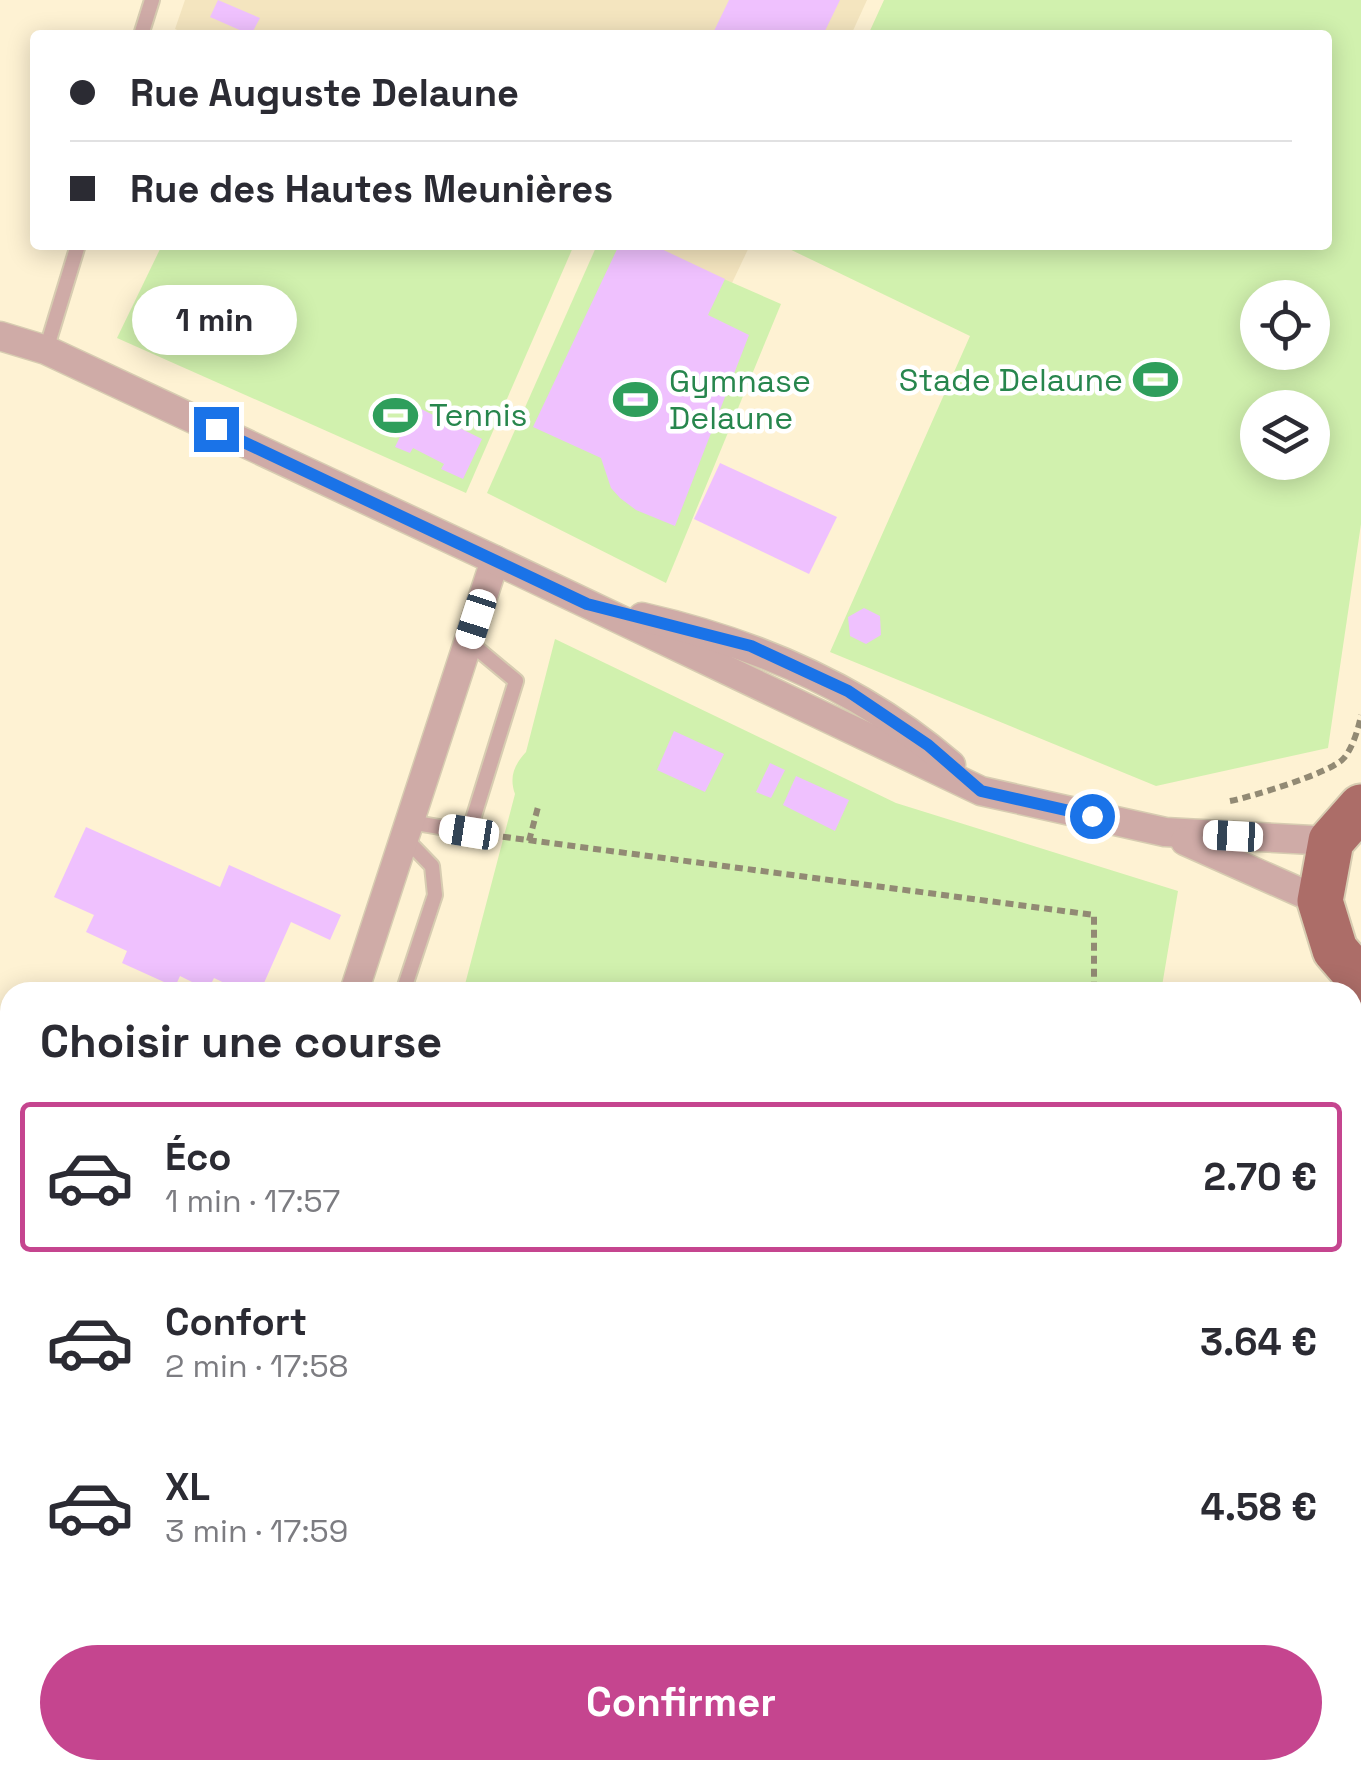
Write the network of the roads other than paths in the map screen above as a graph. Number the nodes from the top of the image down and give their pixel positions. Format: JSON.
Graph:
{"nodes":[{"id":1,"x":152,"y":0,"type":"edge"},
{"id":2,"x":143,"y":30,"type":"edge"},
{"id":3,"x":76,"y":250,"type":"edge"},
{"id":4,"x":0,"y":336,"type":"edge"},
{"id":5,"x":46,"y":350,"type":"junction"},
{"id":6,"x":494,"y":560,"type":"junction"},
{"id":7,"x":468,"y":641,"type":"junction"},
{"id":8,"x":1361,"y":808,"type":"edge"},
{"id":9,"x":407,"y":830,"type":"junction"},
{"id":10,"x":1165,"y":832,"type":"junction"},
{"id":11,"x":1331,"y":841,"type":"junction"},
{"id":12,"x":1320,"y":901,"type":"junction"},
{"id":13,"x":1361,"y":980,"type":"edge"},
{"id":14,"x":357,"y":982,"type":"edge"},
{"id":15,"x":406,"y":982,"type":"edge"}],
"edges":[{"from":1,"to":2,"type":"lane"},
{"from":3,"to":5,"type":"lane"},
{"from":4,"to":5,"type":"street"},
{"from":5,"to":6,"type":"street"},
{"from":6,"to":7,"type":"street"},
{"from":6,"to":10,"type":"street"},
{"from":7,"to":9,"type":"street"},
{"from":7,"to":9,"type":"lane"},
{"from":8,"to":11,"type":"main road"},
{"from":9,"to":14,"type":"street"},
{"from":9,"to":15,"type":"lane"},
{"from":10,"to":11,"type":"street"},
{"from":10,"to":12,"type":"street"},
{"from":11,"to":12,"type":"main road"},
{"from":12,"to":13,"type":"main road"}]}
